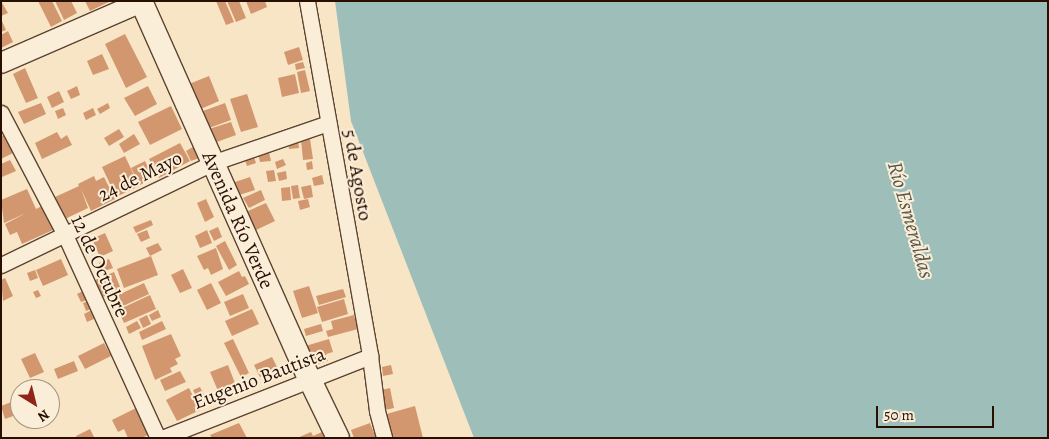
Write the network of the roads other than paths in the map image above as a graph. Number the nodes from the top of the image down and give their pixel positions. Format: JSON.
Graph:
{"nodes":[{"id":1,"x":141,"y":1,"type":"edge"},
{"id":2,"x":307,"y":1,"type":"edge"},
{"id":3,"x":1,"y":63,"type":"edge"},
{"id":4,"x":1,"y":113,"type":"edge"},
{"id":5,"x":328,"y":123,"type":"junction"},
{"id":6,"x":212,"y":163,"type":"junction"},
{"id":7,"x":65,"y":235,"type":"junction"},
{"id":8,"x":1,"y":265,"type":"edge"},
{"id":9,"x":370,"y":356,"type":"junction"},
{"id":10,"x":310,"y":380,"type":"junction"},
{"id":11,"x":160,"y":438,"type":"edge"},
{"id":12,"x":338,"y":438,"type":"edge"},
{"id":13,"x":384,"y":438,"type":"edge"}],
"edges":[{"from":1,"to":3,"type":"street"},
{"from":1,"to":6,"type":"main road","name":"Avenida Río Verde"},
{"from":2,"to":5,"type":"street","name":"5 de Agosto"},
{"from":4,"to":7,"type":"street","name":"12 de Octubre"},
{"from":5,"to":6,"type":"street","name":"24 de Mayo"},
{"from":5,"to":9,"type":"street","name":"5 de Agosto"},
{"from":6,"to":7,"type":"street","name":"24 de Mayo"},
{"from":6,"to":10,"type":"main road","name":"Avenida Río Verde"},
{"from":7,"to":8,"type":"street","name":"24 de Mayo"},
{"from":7,"to":11,"type":"street","name":"12 de Octubre"},
{"from":9,"to":10,"type":"street","name":"Eugenio Bautista"},
{"from":9,"to":13,"type":"street","name":"5 de Agosto"},
{"from":10,"to":11,"type":"street","name":"Eugenio Bautista"},
{"from":10,"to":12,"type":"main road","name":"Avenida Río Verde"}]}
